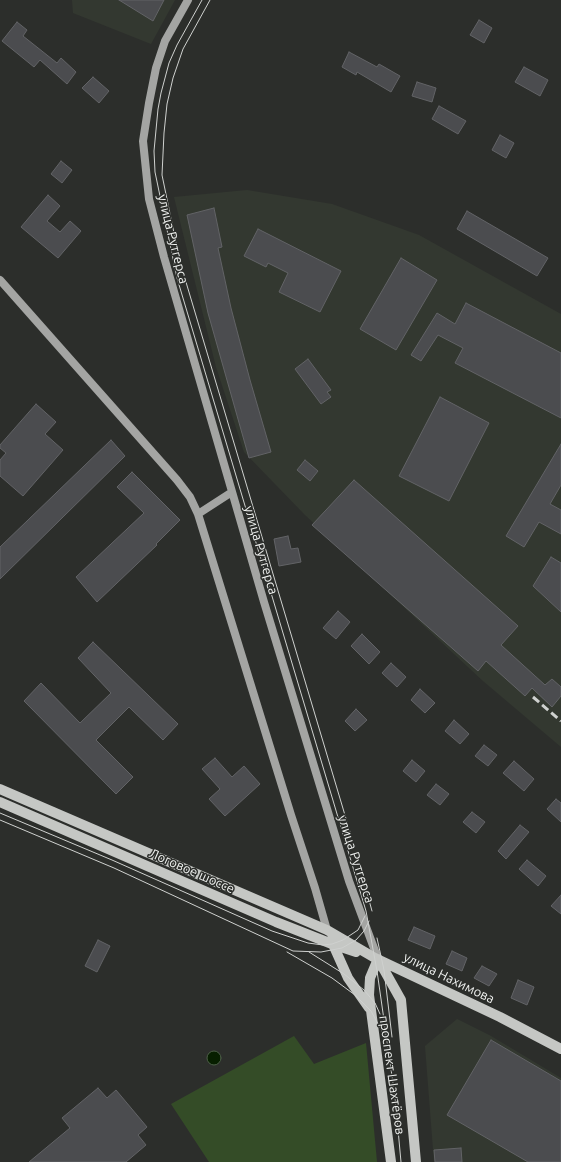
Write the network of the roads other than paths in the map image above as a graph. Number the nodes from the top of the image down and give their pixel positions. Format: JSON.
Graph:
{"nodes":[{"id":1,"x":188,"y":0,"type":"edge"},
{"id":2,"x":0,"y":280,"type":"edge"},
{"id":3,"x":232,"y":492,"type":"junction"},
{"id":4,"x":198,"y":514,"type":"junction"},
{"id":5,"x":0,"y":789,"type":"edge"},
{"id":6,"x":0,"y":802,"type":"edge"},
{"id":7,"x":327,"y":930,"type":"junction"},
{"id":8,"x":332,"y":944,"type":"junction"},
{"id":9,"x":376,"y":959,"type":"junction"},
{"id":10,"x":371,"y":1011,"type":"junction"},
{"id":11,"x":561,"y":1049,"type":"edge"},
{"id":12,"x":391,"y":1162,"type":"edge"},
{"id":13,"x":416,"y":1162,"type":"edge"}],
"edges":[{"from":1,"to":3,"type":"main road","name":"улица Рутгерса"},
{"from":2,"to":4,"type":"main road"},
{"from":3,"to":4,"type":"main road"},
{"from":3,"to":9,"type":"main road","name":"улица Рутгерса"},
{"from":4,"to":7,"type":"main road"},
{"from":5,"to":7,"type":"main road","name":"Логовое шоссе"},
{"from":6,"to":8,"type":"main road","name":"Логовое шоссе"},
{"from":7,"to":8,"type":"main road","name":"проспект Шахтёров"},
{"from":7,"to":9,"type":"main road","name":"улица Нахимова"},
{"from":8,"to":9,"type":"main road","name":"Логовое шоссе"},
{"from":8,"to":10,"type":"main road","name":"проспект Шахтёров"},
{"from":9,"to":10,"type":"main road"},
{"from":9,"to":11,"type":"main road","name":"улица Нахимова"},
{"from":9,"to":13,"type":"main road","name":"проспект Шахтёров"},
{"from":10,"to":12,"type":"main road","name":"проспект Шахтёров"}]}
